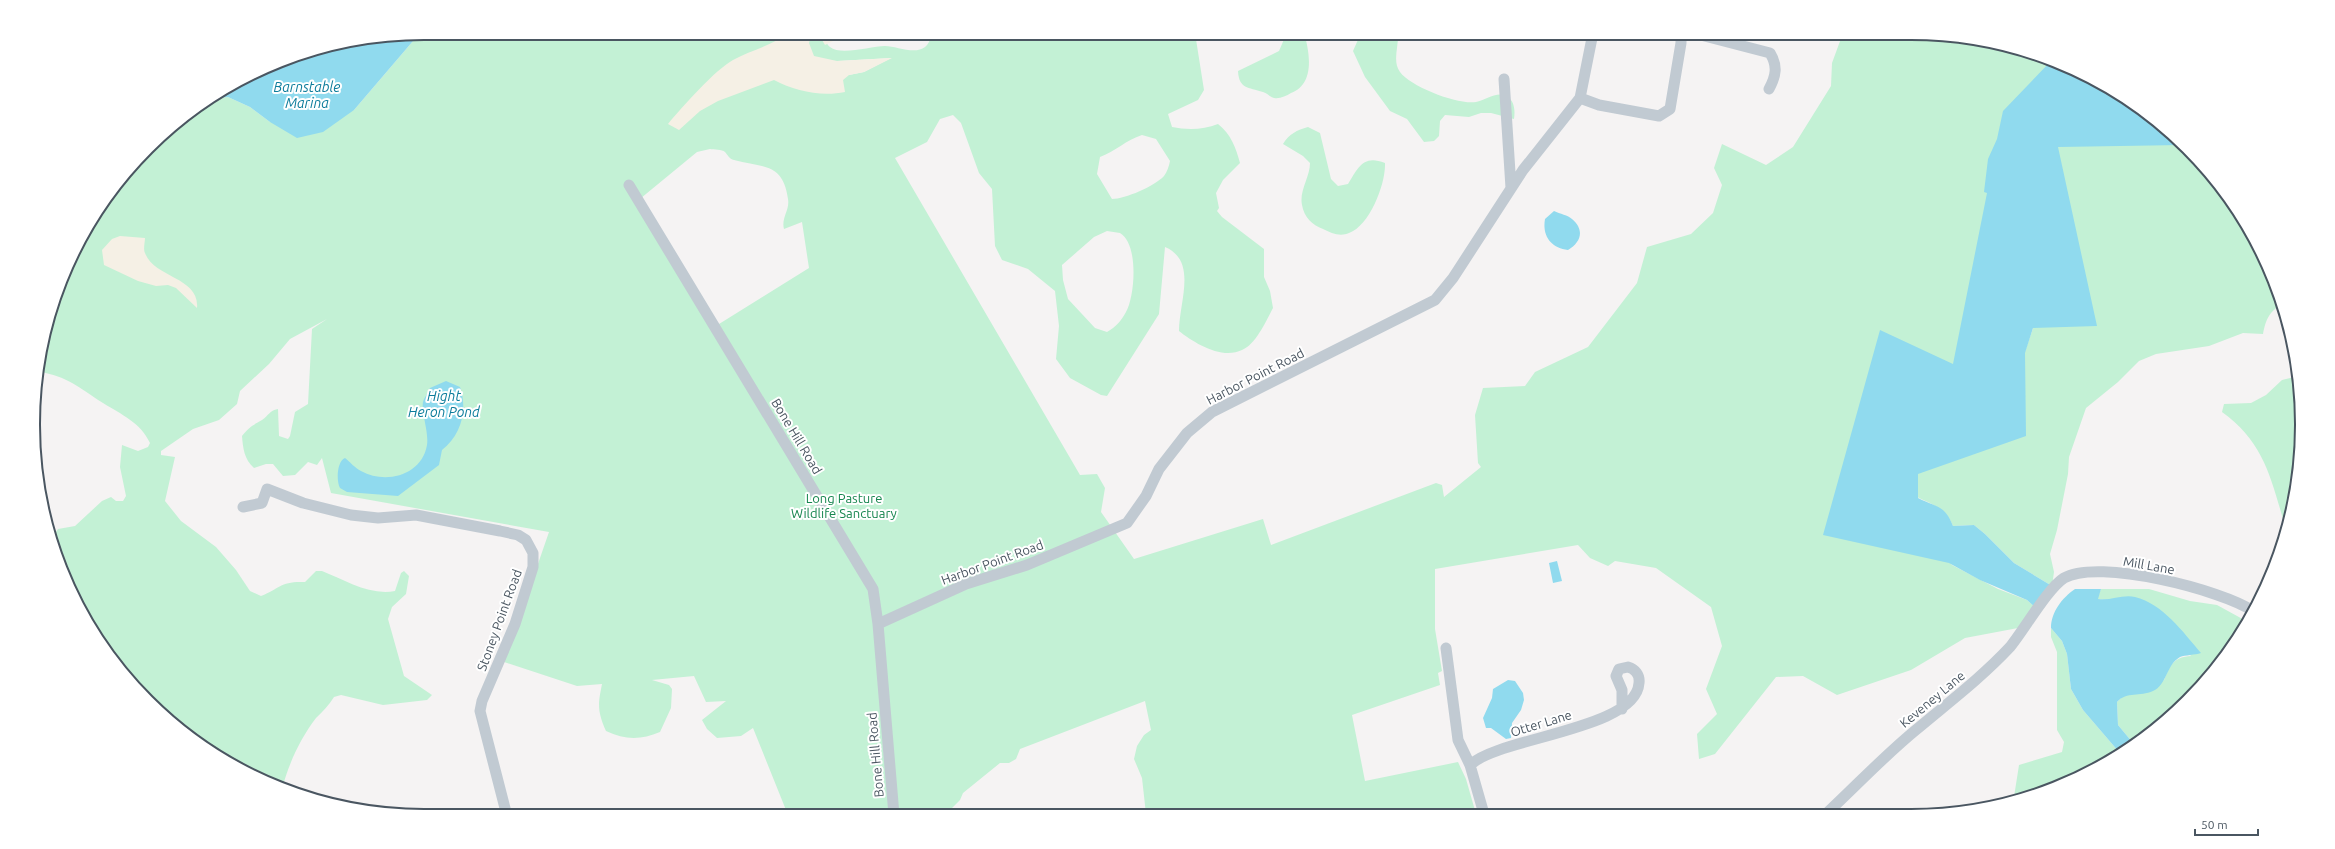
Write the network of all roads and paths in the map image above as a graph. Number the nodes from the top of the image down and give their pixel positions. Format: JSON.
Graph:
{"nodes":[{"id":1,"x":1591,"y":40,"type":"edge"},
{"id":2,"x":1682,"y":40,"type":"edge"},
{"id":3,"x":1720,"y":40,"type":"edge"},
{"id":4,"x":1504,"y":79,"type":"dead end"},
{"id":5,"x":1769,"y":89,"type":"dead end"},
{"id":6,"x":1580,"y":98,"type":"junction"},
{"id":7,"x":629,"y":185,"type":"dead end"},
{"id":8,"x":1512,"y":188,"type":"junction"},
{"id":9,"x":243,"y":507,"type":"dead end"},
{"id":10,"x":2046,"y":600,"type":"joint"},
{"id":11,"x":2248,"y":608,"type":"edge"},
{"id":12,"x":878,"y":624,"type":"junction"},
{"id":13,"x":1446,"y":648,"type":"dead end"},
{"id":14,"x":1622,"y":709,"type":"dead end"},
{"id":15,"x":1470,"y":765,"type":"junction"},
{"id":16,"x":505,"y":809,"type":"edge"},
{"id":17,"x":893,"y":809,"type":"edge"},
{"id":18,"x":1483,"y":809,"type":"edge"},
{"id":19,"x":1831,"y":809,"type":"edge"}],
"edges":[{"from":1,"to":6,"type":"street"},
{"from":2,"to":6,"type":"street"},
{"from":3,"to":5,"type":"street"},
{"from":4,"to":8,"type":"street"},
{"from":6,"to":8,"type":"street","name":"Harbor Point Road"},
{"from":7,"to":12,"type":"street","name":"Bone Hill Road"},
{"from":8,"to":12,"type":"street","name":"Harbor Point Road"},
{"from":9,"to":16,"type":"street","name":"Stoney Point Road"},
{"from":10,"to":11,"type":"street","name":"Mill Lane"},
{"from":10,"to":19,"type":"street","name":"Keveney Lane"},
{"from":12,"to":17,"type":"street","name":"Bone Hill Road"},
{"from":13,"to":15,"type":"street"},
{"from":14,"to":15,"type":"street","name":"Otter Lane"},
{"from":15,"to":18,"type":"street"}]}
